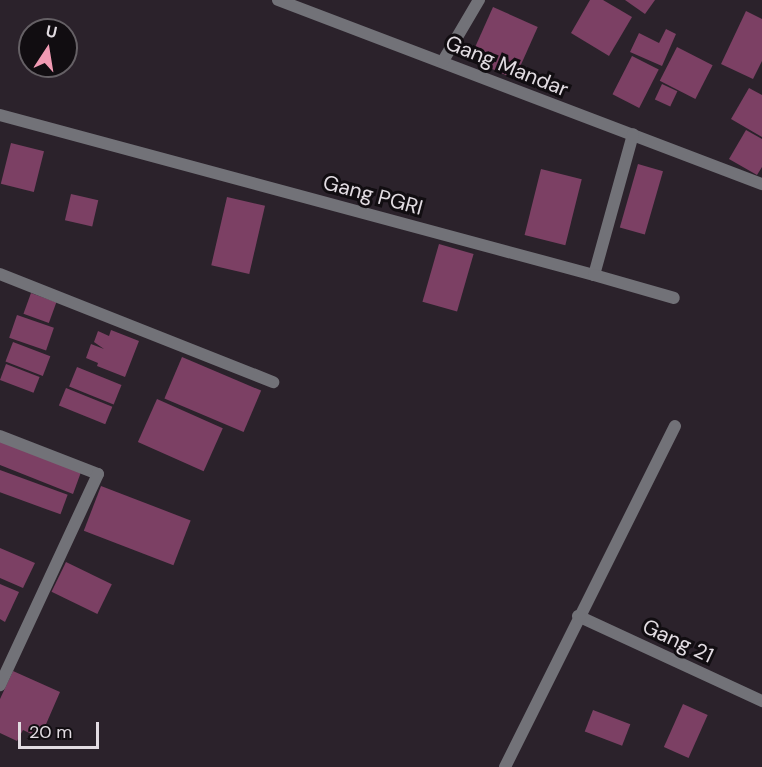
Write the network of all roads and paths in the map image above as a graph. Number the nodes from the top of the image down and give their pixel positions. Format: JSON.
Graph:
{"nodes":[{"id":1,"x":278,"y":0,"type":"edge"},
{"id":2,"x":479,"y":0,"type":"edge"},
{"id":3,"x":443,"y":61,"type":"junction"},
{"id":4,"x":0,"y":115,"type":"edge"},
{"id":5,"x":633,"y":134,"type":"junction"},
{"id":6,"x":762,"y":184,"type":"edge"},
{"id":7,"x":0,"y":274,"type":"edge"},
{"id":8,"x":594,"y":275,"type":"junction"},
{"id":9,"x":674,"y":298,"type":"dead end"},
{"id":10,"x":273,"y":382,"type":"dead end"},
{"id":11,"x":675,"y":426,"type":"dead end"},
{"id":12,"x":0,"y":436,"type":"edge"},
{"id":13,"x":578,"y":616,"type":"junction"},
{"id":14,"x":0,"y":685,"type":"edge"},
{"id":15,"x":762,"y":701,"type":"edge"},
{"id":16,"x":505,"y":767,"type":"edge"}],
"edges":[{"from":1,"to":3,"type":"street","name":"Gang Mandar"},
{"from":2,"to":3,"type":"street"},
{"from":3,"to":5,"type":"street","name":"Gang Mandar"},
{"from":4,"to":8,"type":"street","name":"Gang PGRI"},
{"from":5,"to":6,"type":"street","name":"Gang Mandar"},
{"from":5,"to":8,"type":"street"},
{"from":7,"to":10,"type":"street"},
{"from":8,"to":9,"type":"street","name":"Gang PGRI"},
{"from":11,"to":13,"type":"street"},
{"from":12,"to":14,"type":"street"},
{"from":13,"to":15,"type":"street","name":"Gang 21"},
{"from":13,"to":16,"type":"street"}]}
